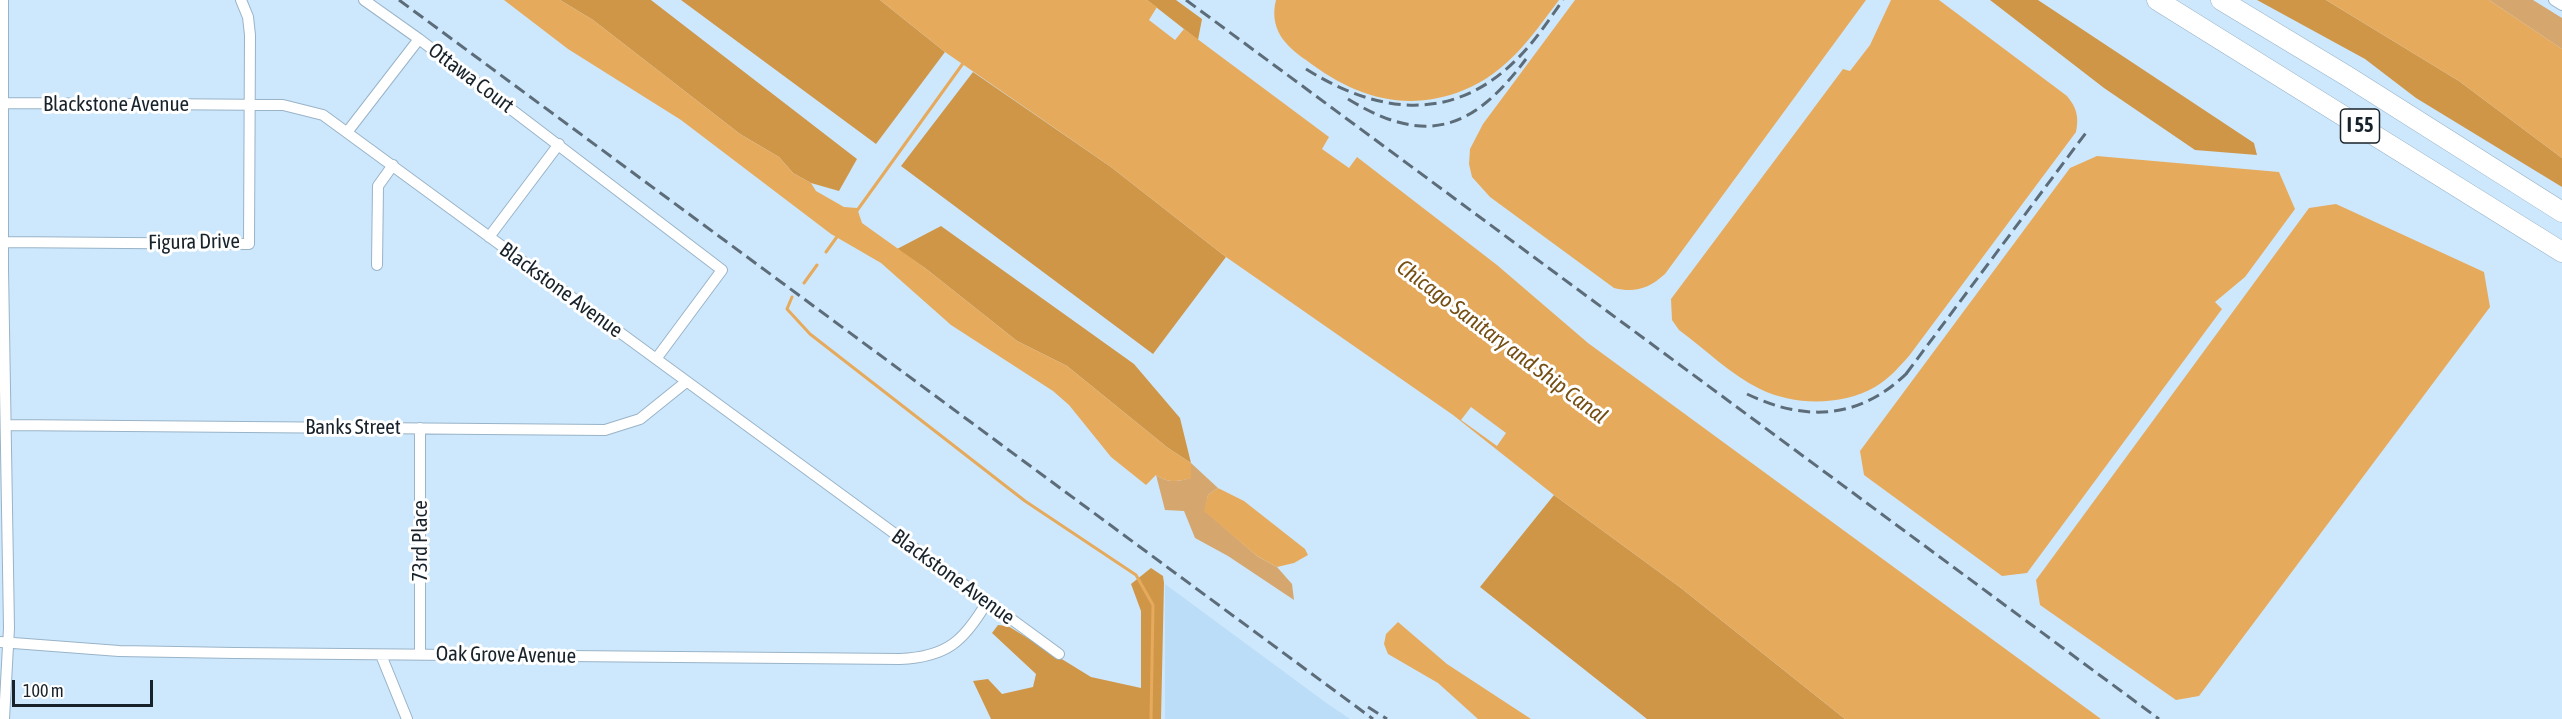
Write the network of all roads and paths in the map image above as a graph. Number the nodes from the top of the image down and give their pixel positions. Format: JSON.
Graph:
{"nodes":[{"id":1,"x":3,"y":0,"type":"edge"},
{"id":2,"x":241,"y":0,"type":"edge"},
{"id":3,"x":364,"y":0,"type":"edge"},
{"id":4,"x":2157,"y":0,"type":"edge"},
{"id":5,"x":2221,"y":0,"type":"edge"},
{"id":6,"x":2554,"y":0,"type":"edge"},
{"id":7,"x":2562,"y":5,"type":"edge"},
{"id":8,"x":419,"y":39,"type":"junction"},
{"id":9,"x":3,"y":103,"type":"junction"},
{"id":10,"x":249,"y":104,"type":"junction"},
{"id":11,"x":348,"y":131,"type":"junction"},
{"id":12,"x":2,"y":136,"type":"edge"},
{"id":13,"x":559,"y":144,"type":"junction"},
{"id":14,"x":393,"y":165,"type":"junction"},
{"id":15,"x":2562,"y":212,"type":"edge"},
{"id":16,"x":489,"y":237,"type":"junction"},
{"id":17,"x":3,"y":242,"type":"junction"},
{"id":18,"x":2562,"y":252,"type":"edge"},
{"id":19,"x":377,"y":265,"type":"dead end"},
{"id":20,"x":1,"y":269,"type":"edge"},
{"id":21,"x":656,"y":359,"type":"junction"},
{"id":22,"x":686,"y":382,"type":"junction"},
{"id":23,"x":2,"y":410,"type":"edge"},
{"id":24,"x":6,"y":425,"type":"junction"},
{"id":25,"x":420,"y":428,"type":"junction"},
{"id":26,"x":987,"y":602,"type":"junction"},
{"id":27,"x":4,"y":642,"type":"edge"},
{"id":28,"x":420,"y":654,"type":"junction"},
{"id":29,"x":1059,"y":654,"type":"dead end"},
{"id":30,"x":381,"y":655,"type":"junction"},
{"id":31,"x":4,"y":719,"type":"edge"},
{"id":32,"x":407,"y":719,"type":"edge"}],
"edges":[{"from":1,"to":9,"type":"street"},
{"from":2,"to":10,"type":"street"},
{"from":3,"to":8,"type":"street"},
{"from":4,"to":18,"type":"highway","number":"I 55"},
{"from":5,"to":15,"type":"highway","number":"I 55"},
{"from":6,"to":7,"type":"street"},
{"from":8,"to":11,"type":"street","name":"Ottawa Court"},
{"from":8,"to":13,"type":"street","name":"Ottawa Court"},
{"from":9,"to":10,"type":"street","name":"Blackstone Avenue"},
{"from":9,"to":12,"type":"street"},
{"from":10,"to":11,"type":"street","name":"Blackstone Avenue"},
{"from":10,"to":17,"type":"street","name":"Figura Drive"},
{"from":11,"to":14,"type":"street","name":"Blackstone Avenue"},
{"from":12,"to":17,"type":"street"},
{"from":13,"to":16,"type":"street"},
{"from":13,"to":21,"type":"street","name":"Ottawa Court"},
{"from":14,"to":16,"type":"street","name":"Blackstone Avenue"},
{"from":14,"to":19,"type":"street"},
{"from":16,"to":21,"type":"street","name":"Blackstone Avenue"},
{"from":17,"to":20,"type":"street"},
{"from":20,"to":23,"type":"street"},
{"from":21,"to":22,"type":"street","name":"Blackstone Avenue"},
{"from":22,"to":25,"type":"street","name":"Banks Street"},
{"from":22,"to":26,"type":"street","name":"Blackstone Avenue"},
{"from":23,"to":24,"type":"street"},
{"from":24,"to":25,"type":"street","name":"Banks Street"},
{"from":24,"to":27,"type":"street"},
{"from":25,"to":28,"type":"street","name":"73rd Place"},
{"from":26,"to":28,"type":"street","name":"Oak Grove Avenue"},
{"from":26,"to":29,"type":"street","name":"Blackstone Avenue"},
{"from":27,"to":30,"type":"street","name":"Oak Grove Avenue"},
{"from":27,"to":31,"type":"street"},
{"from":28,"to":30,"type":"street","name":"Oak Grove Avenue"},
{"from":30,"to":32,"type":"street"}]}
